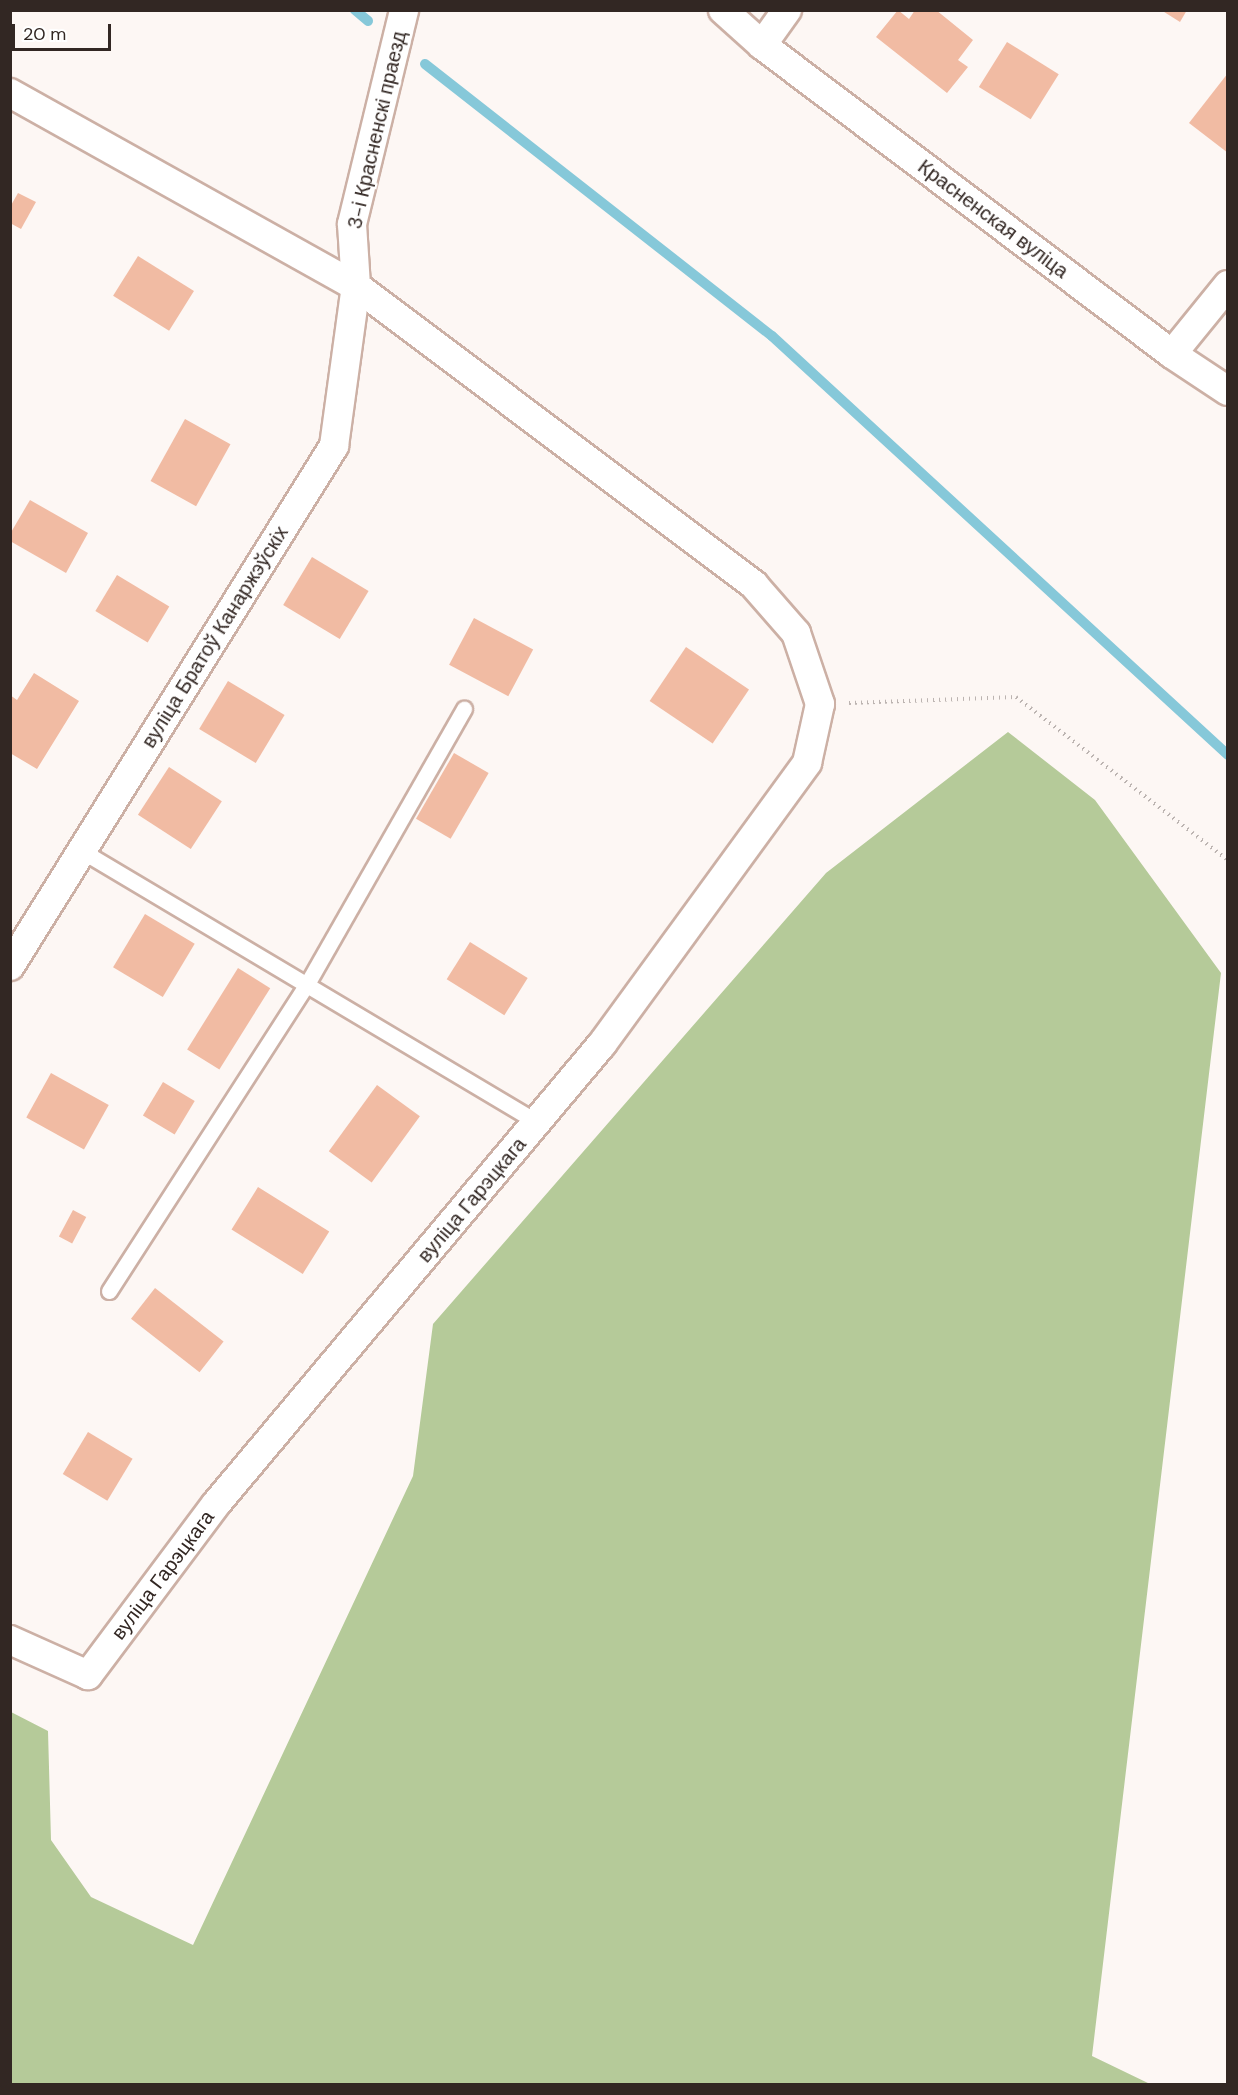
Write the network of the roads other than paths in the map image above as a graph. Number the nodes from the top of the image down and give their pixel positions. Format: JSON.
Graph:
{"nodes":[{"id":1,"x":404,"y":10,"type":"edge"},
{"id":2,"x":723,"y":10,"type":"edge"},
{"id":3,"x":787,"y":10,"type":"edge"},
{"id":4,"x":762,"y":45,"type":"junction"},
{"id":5,"x":10,"y":93,"type":"edge"},
{"id":6,"x":1227,"y":285,"type":"edge"},
{"id":7,"x":356,"y":286,"type":"junction"},
{"id":8,"x":1172,"y":354,"type":"junction"},
{"id":9,"x":1227,"y":391,"type":"edge"},
{"id":10,"x":464,"y":709,"type":"dead end"},
{"id":11,"x":82,"y":850,"type":"junction"},
{"id":12,"x":10,"y":966,"type":"edge"},
{"id":13,"x":306,"y":984,"type":"junction"},
{"id":14,"x":537,"y":1122,"type":"junction"},
{"id":15,"x":109,"y":1291,"type":"dead end"},
{"id":16,"x":10,"y":1640,"type":"edge"}],
"edges":[{"from":1,"to":7,"type":"street","name":"3-і Красненскі праезд"},
{"from":2,"to":4,"type":"street","name":"Красненская вуліца"},
{"from":3,"to":4,"type":"street"},
{"from":4,"to":8,"type":"street","name":"Красненская вуліца"},
{"from":5,"to":7,"type":"street"},
{"from":6,"to":8,"type":"street"},
{"from":7,"to":11,"type":"street","name":"вуліца Братоў Канаржэўскіх"},
{"from":7,"to":14,"type":"street","name":"вуліца Гарэцкага"},
{"from":8,"to":9,"type":"street","name":"Красненская вуліца"},
{"from":10,"to":13,"type":"lane"},
{"from":11,"to":12,"type":"street","name":"вуліца Братоў Канаржэўскіх"},
{"from":11,"to":13,"type":"lane"},
{"from":13,"to":14,"type":"lane"},
{"from":13,"to":15,"type":"lane"},
{"from":14,"to":16,"type":"street","name":"вуліца Гарэцкага"}]}
